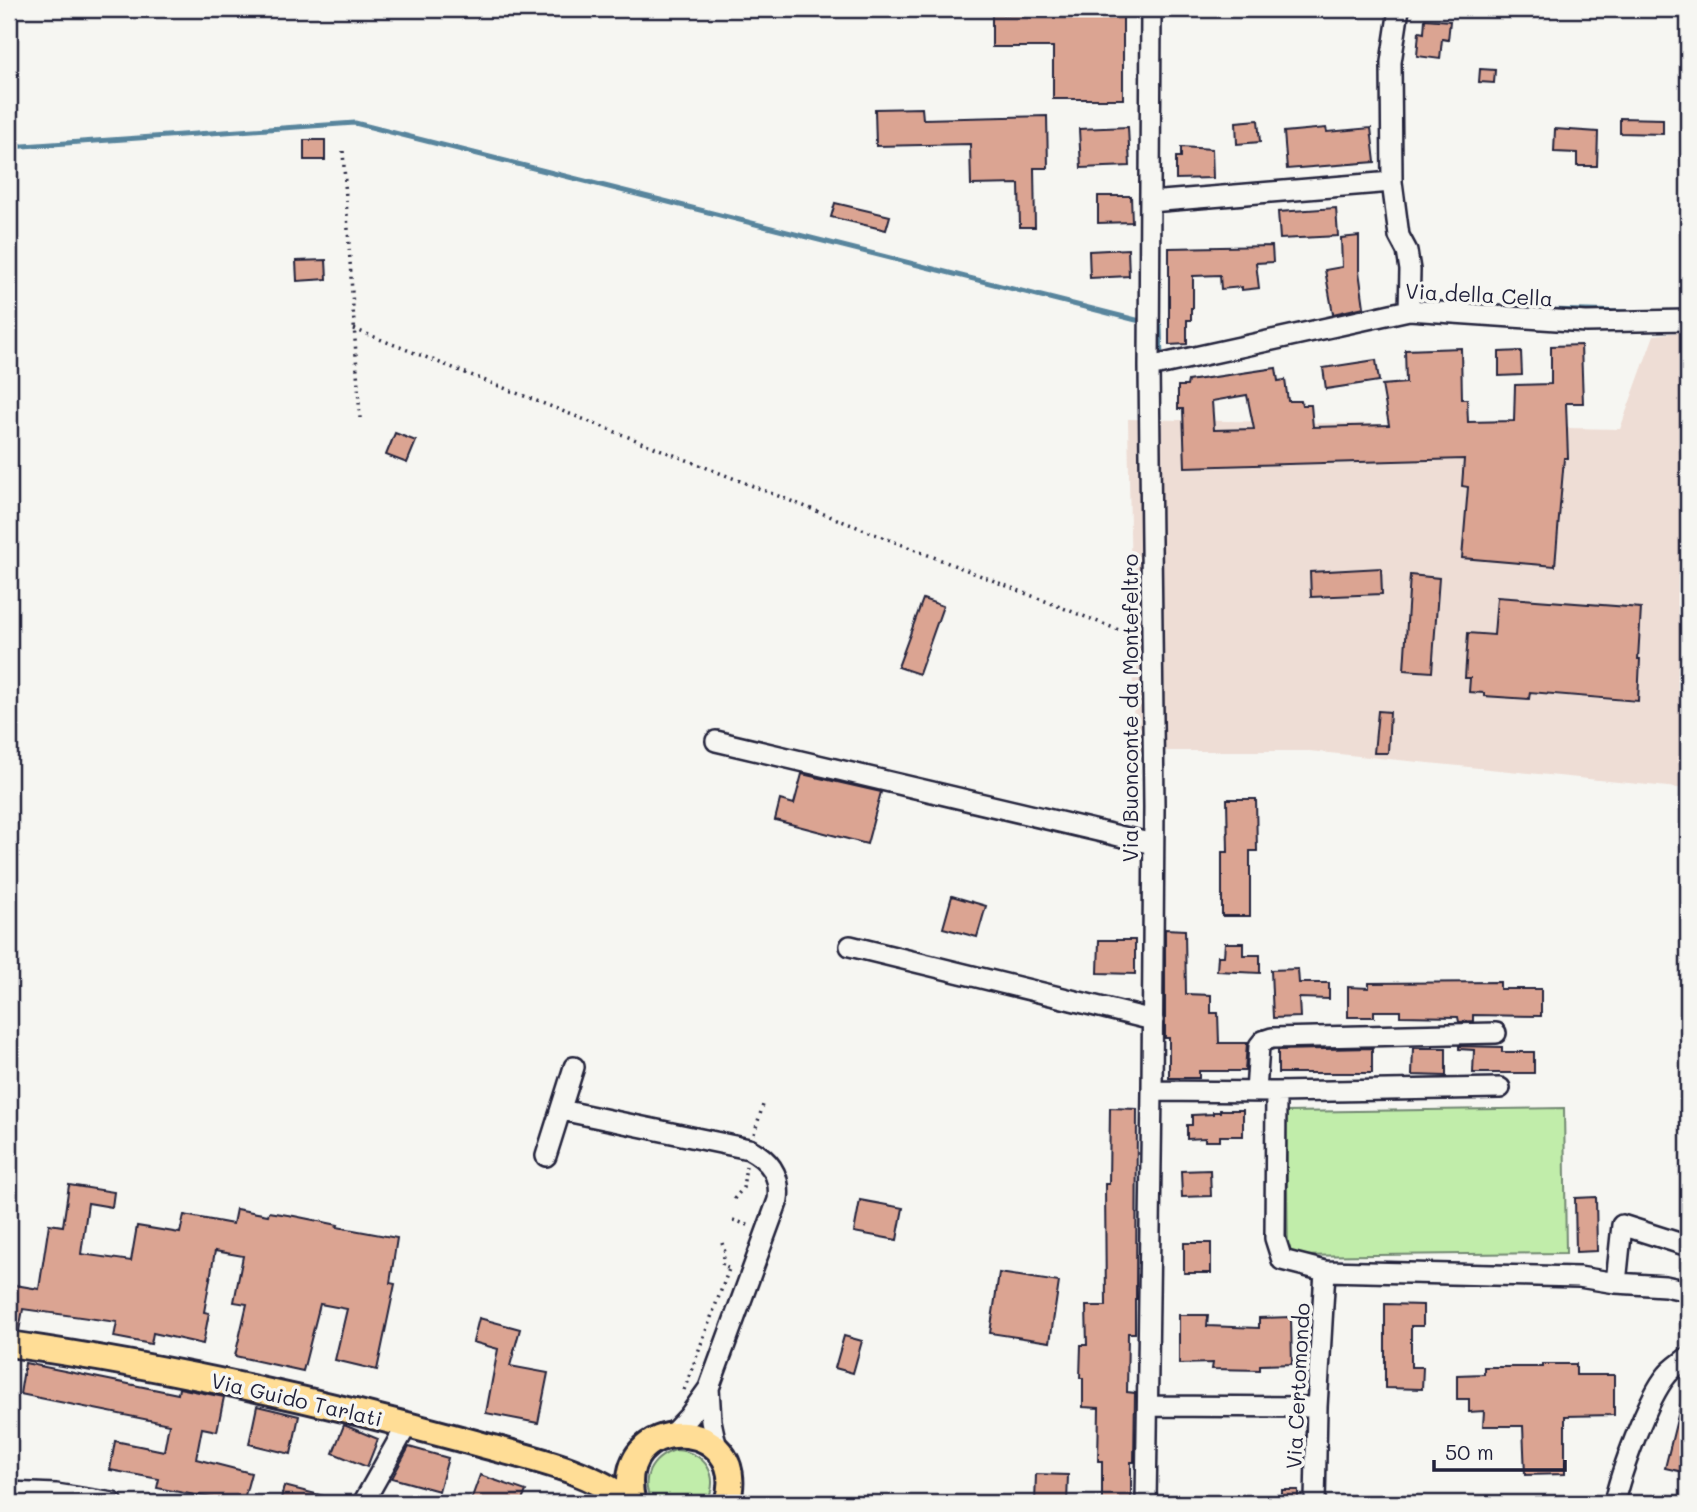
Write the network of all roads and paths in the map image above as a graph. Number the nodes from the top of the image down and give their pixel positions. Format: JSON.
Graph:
{"nodes":[{"id":1,"x":1151,"y":9,"type":"edge"},
{"id":2,"x":1399,"y":9,"type":"edge"},
{"id":3,"x":343,"y":150,"type":"dead end"},
{"id":4,"x":1392,"y":182,"type":"junction"},
{"id":5,"x":1150,"y":202,"type":"junction"},
{"id":6,"x":1409,"y":310,"type":"junction"},
{"id":7,"x":1688,"y":320,"type":"edge"},
{"id":8,"x":354,"y":329,"type":"junction"},
{"id":9,"x":1149,"y":368,"type":"junction"},
{"id":10,"x":360,"y":418,"type":"dead end"},
{"id":11,"x":1152,"y":643,"type":"junction"},
{"id":12,"x":716,"y":741,"type":"dead end"},
{"id":13,"x":1153,"y":844,"type":"junction"},
{"id":14,"x":850,"y":946,"type":"dead end"},
{"id":15,"x":1153,"y":1020,"type":"junction"},
{"id":16,"x":1496,"y":1033,"type":"dead end"},
{"id":17,"x":575,"y":1067,"type":"dead end"},
{"id":18,"x":1500,"y":1088,"type":"dead end"},
{"id":19,"x":1152,"y":1091,"type":"junction"},
{"id":20,"x":1256,"y":1091,"type":"junction"},
{"id":21,"x":1276,"y":1092,"type":"junction"},
{"id":22,"x":561,"y":1110,"type":"junction"},
{"id":23,"x":546,"y":1156,"type":"dead end"},
{"id":24,"x":722,"y":1243,"type":"dead end"},
{"id":25,"x":1688,"y":1246,"type":"edge"},
{"id":26,"x":729,"y":1269,"type":"junction"},
{"id":27,"x":1325,"y":1271,"type":"junction"},
{"id":28,"x":751,"y":1275,"type":"junction"},
{"id":29,"x":1616,"y":1283,"type":"junction"},
{"id":30,"x":1688,"y":1292,"type":"edge"},
{"id":31,"x":9,"y":1344,"type":"edge"},
{"id":32,"x":1688,"y":1357,"type":"edge"},
{"id":33,"x":709,"y":1388,"type":"junction"},
{"id":34,"x":682,"y":1394,"type":"dead end"},
{"id":35,"x":1148,"y":1406,"type":"junction"},
{"id":36,"x":1317,"y":1407,"type":"junction"},
{"id":37,"x":407,"y":1425,"type":"junction"},
{"id":38,"x":672,"y":1434,"type":"junction"},
{"id":39,"x":717,"y":1449,"type":"junction"},
{"id":40,"x":637,"y":1457,"type":"junction"},
{"id":41,"x":580,"y":1474,"type":"junction"},
{"id":42,"x":9,"y":1492,"type":"edge"},
{"id":43,"x":113,"y":1503,"type":"edge"},
{"id":44,"x":363,"y":1503,"type":"edge"},
{"id":45,"x":632,"y":1503,"type":"edge"},
{"id":46,"x":727,"y":1503,"type":"edge"},
{"id":47,"x":1146,"y":1503,"type":"edge"},
{"id":48,"x":1315,"y":1503,"type":"edge"},
{"id":49,"x":1614,"y":1503,"type":"edge"}],
"edges":[{"from":1,"to":5,"type":"street","name":"Via Buonconte da Montefeltro"},
{"from":2,"to":4,"type":"street"},
{"from":3,"to":8,"type":"path"},
{"from":4,"to":5,"type":"street"},
{"from":4,"to":6,"type":"street"},
{"from":5,"to":9,"type":"street","name":"Via Buonconte da Montefeltro"},
{"from":6,"to":7,"type":"street","name":"Via della Cella"},
{"from":6,"to":9,"type":"street","name":"Via della Cella"},
{"from":8,"to":10,"type":"path"},
{"from":8,"to":11,"type":"path"},
{"from":9,"to":11,"type":"street","name":"Via Buonconte da Montefeltro"},
{"from":11,"to":13,"type":"street","name":"Via Buonconte da Montefeltro"},
{"from":12,"to":13,"type":"street"},
{"from":13,"to":15,"type":"street","name":"Via Buonconte da Montefeltro"},
{"from":14,"to":15,"type":"street"},
{"from":15,"to":19,"type":"street","name":"Via Buonconte da Montefeltro"},
{"from":16,"to":20,"type":"street"},
{"from":17,"to":22,"type":"street"},
{"from":18,"to":21,"type":"street"},
{"from":19,"to":20,"type":"street"},
{"from":19,"to":35,"type":"street","name":"Via Buonconte da Montefeltro"},
{"from":20,"to":21,"type":"street"},
{"from":21,"to":27,"type":"street"},
{"from":22,"to":23,"type":"street"},
{"from":22,"to":28,"type":"street"},
{"from":24,"to":26,"type":"path"},
{"from":25,"to":29,"type":"street"},
{"from":26,"to":28,"type":"path"},
{"from":26,"to":34,"type":"path"},
{"from":27,"to":29,"type":"street"},
{"from":27,"to":36,"type":"street","name":"Via Certomondo"},
{"from":28,"to":33,"type":"street"},
{"from":29,"to":30,"type":"street"},
{"from":31,"to":37,"type":"main road","name":"Via Guido Tarlati"},
{"from":32,"to":49,"type":"street"},
{"from":33,"to":38,"type":"street"},
{"from":33,"to":39,"type":"street"},
{"from":35,"to":36,"type":"street"},
{"from":35,"to":47,"type":"street","name":"Via Buonconte da Montefeltro"},
{"from":36,"to":48,"type":"street","name":"Via Certomondo"},
{"from":37,"to":41,"type":"main road","name":"Via Guido Tarlati"},
{"from":37,"to":44,"type":"street"},
{"from":38,"to":39,"type":"main road"},
{"from":38,"to":40,"type":"main road"},
{"from":39,"to":46,"type":"main road"},
{"from":40,"to":41,"type":"main road"},
{"from":40,"to":45,"type":"main road"},
{"from":41,"to":45,"type":"main road","name":"Via Guido Tarlati"},
{"from":42,"to":43,"type":"street"}]}
